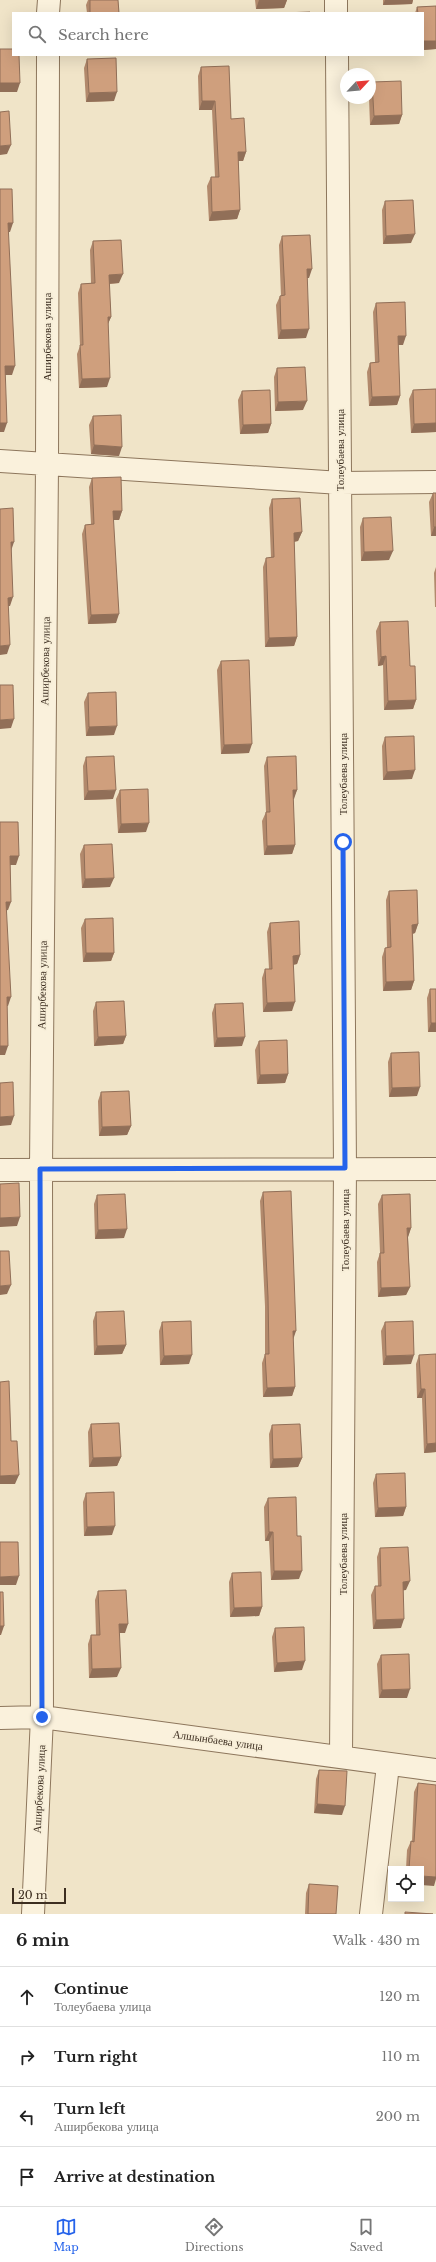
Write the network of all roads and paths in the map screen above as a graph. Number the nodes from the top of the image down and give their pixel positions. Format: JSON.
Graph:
{"nodes":[{"id":1,"x":48,"y":0,"type":"edge"},
{"id":2,"x":336,"y":0,"type":"edge"},
{"id":3,"x":48,"y":12,"type":"edge"},
{"id":4,"x":336,"y":12,"type":"edge"},
{"id":5,"x":48,"y":56,"type":"edge"},
{"id":6,"x":337,"y":56,"type":"edge"},
{"id":7,"x":0,"y":461,"type":"edge"},
{"id":8,"x":47,"y":465,"type":"junction"},
{"id":9,"x":436,"y":482,"type":"edge"},
{"id":10,"x":341,"y":483,"type":"junction"},
{"id":11,"x":345,"y":1168,"type":"junction"},
{"id":12,"x":40,"y":1169,"type":"junction"},
{"id":13,"x":436,"y":1169,"type":"edge"},
{"id":14,"x":0,"y":1170,"type":"edge"},
{"id":15,"x":42,"y":1717,"type":"junction"},
{"id":16,"x":0,"y":1718,"type":"edge"},
{"id":17,"x":341,"y":1756,"type":"junction"},
{"id":18,"x":388,"y":1765,"type":"junction"},
{"id":19,"x":436,"y":1770,"type":"edge"},
{"id":20,"x":33,"y":1914,"type":"edge"},
{"id":21,"x":371,"y":1914,"type":"edge"}],
"edges":[{"from":1,"to":3,"type":"street"},
{"from":2,"to":4,"type":"street"},
{"from":5,"to":8,"type":"street","name":"Аширбекова улица"},
{"from":6,"to":10,"type":"street","name":"Толеубаева улица"},
{"from":7,"to":8,"type":"street"},
{"from":8,"to":10,"type":"street"},
{"from":8,"to":12,"type":"street","name":"Аширбекова улица"},
{"from":9,"to":10,"type":"street"},
{"from":10,"to":11,"type":"street","name":"Толеубаева улица"},
{"from":11,"to":12,"type":"street"},
{"from":11,"to":13,"type":"street"},
{"from":11,"to":17,"type":"street","name":"Толеубаева улица"},
{"from":12,"to":14,"type":"street"},
{"from":12,"to":15,"type":"street","name":"Аширбекова улица"},
{"from":15,"to":16,"type":"street","name":"Алшынбаева улица"},
{"from":15,"to":17,"type":"street","name":"Алшынбаева улица"},
{"from":15,"to":20,"type":"street","name":"Аширбекова улица"},
{"from":17,"to":18,"type":"street","name":"Алшынбаева улица"},
{"from":18,"to":19,"type":"street","name":"Алшынбаева улица"},
{"from":18,"to":21,"type":"street"}]}
